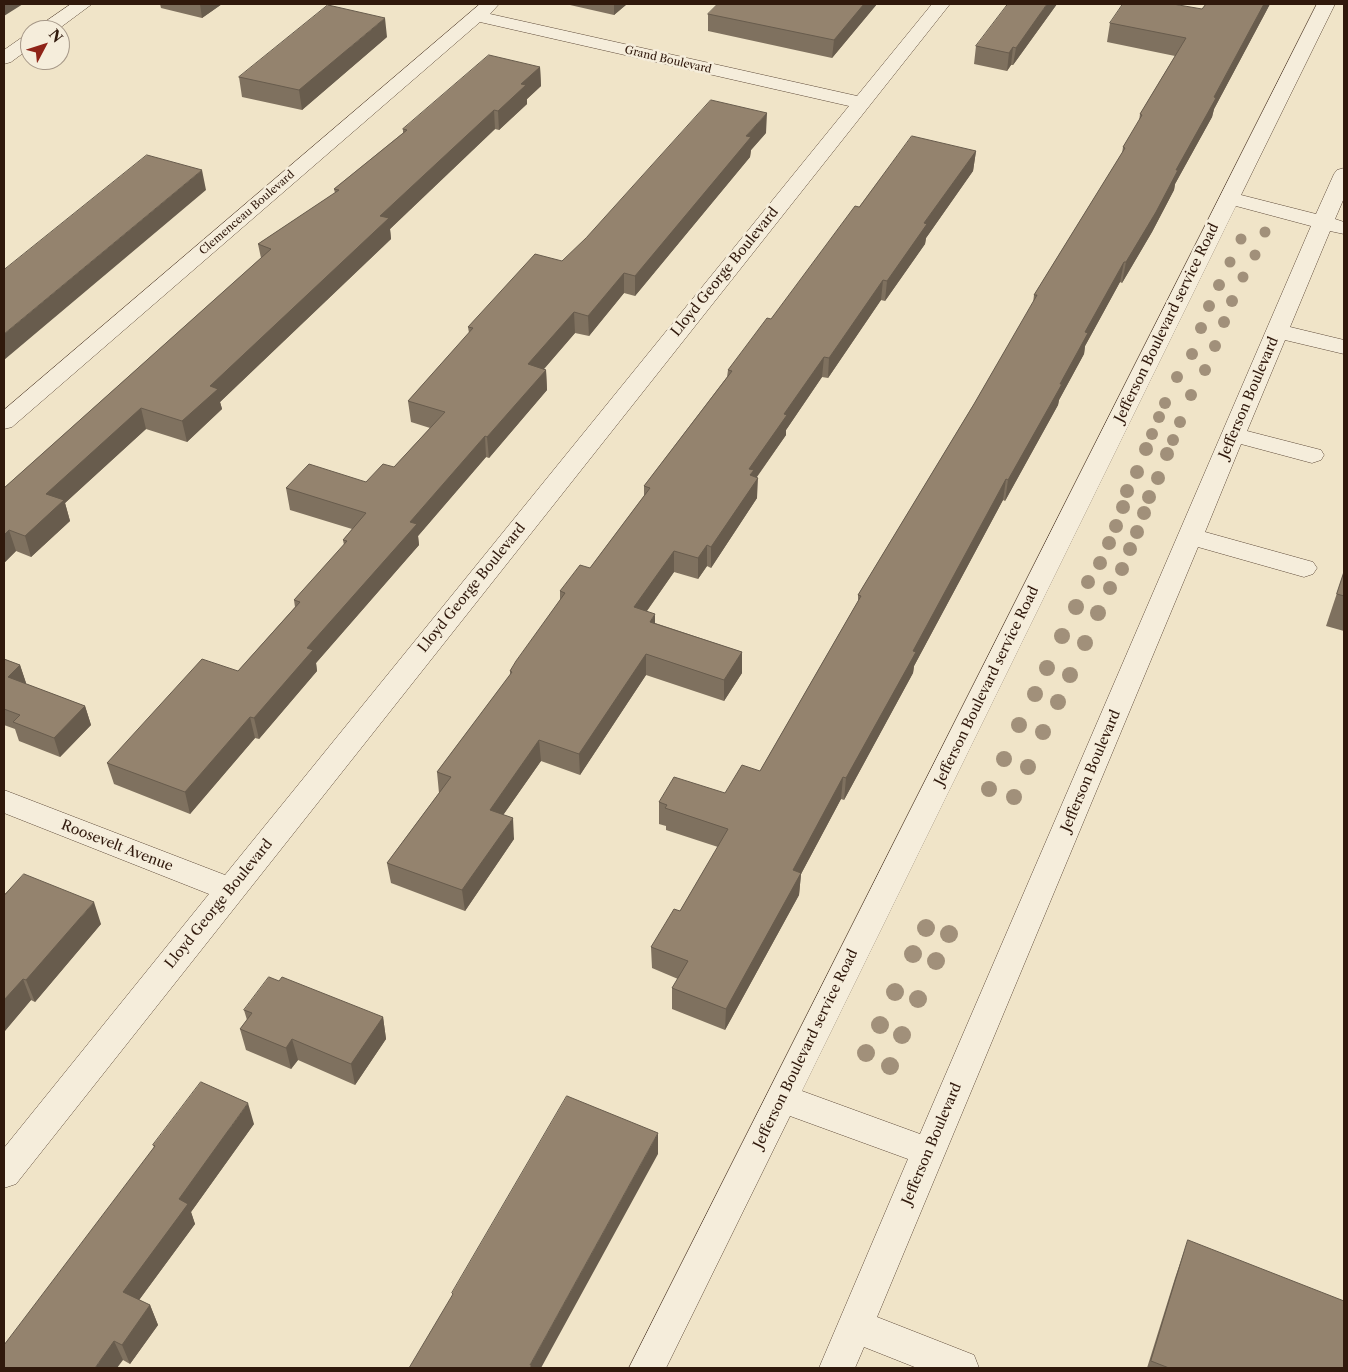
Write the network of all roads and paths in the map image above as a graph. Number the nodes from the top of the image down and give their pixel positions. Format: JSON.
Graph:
{"nodes":[{"id":1,"x":83,"y":4,"type":"edge"},
{"id":2,"x":941,"y":4,"type":"edge"},
{"id":3,"x":1326,"y":4,"type":"edge"},
{"id":4,"x":483,"y":10,"type":"edge"},
{"id":5,"x":60,"y":20,"type":"edge"},
{"id":6,"x":20,"y":47,"type":"edge"},
{"id":7,"x":4,"y":58,"type":"edge"},
{"id":8,"x":861,"y":103,"type":"junction"},
{"id":9,"x":1344,"y":174,"type":"edge"},
{"id":10,"x":1230,"y":198,"type":"junction"},
{"id":11,"x":1334,"y":225,"type":"edge"},
{"id":12,"x":1277,"y":331,"type":"junction"},
{"id":13,"x":1344,"y":347,"type":"edge"},
{"id":14,"x":4,"y":422,"type":"edge"},
{"id":15,"x":1233,"y":435,"type":"junction"},
{"id":16,"x":1312,"y":455,"type":"dead end"},
{"id":17,"x":1190,"y":536,"type":"junction"},
{"id":18,"x":1304,"y":568,"type":"dead end"},
{"id":19,"x":4,"y":801,"type":"edge"},
{"id":20,"x":230,"y":890,"type":"junction"},
{"id":21,"x":781,"y":1098,"type":"junction"},
{"id":22,"x":929,"y":1152,"type":"junction"},
{"id":23,"x":4,"y":1173,"type":"edge"},
{"id":24,"x":855,"y":1326,"type":"junction"},
{"id":25,"x":647,"y":1368,"type":"edge"},
{"id":26,"x":837,"y":1368,"type":"edge"},
{"id":27,"x":961,"y":1368,"type":"edge"}],
"edges":[{"from":1,"to":5,"type":"street"},
{"from":2,"to":8,"type":"street","name":"Lloyd George Boulevard"},
{"from":3,"to":10,"type":"street","name":"Jefferson Boulevard service Road"},
{"from":4,"to":8,"type":"street","name":"Grand Boulevard"},
{"from":4,"to":14,"type":"street","name":"Clemenceau Boulevard"},
{"from":6,"to":7,"type":"street"},
{"from":8,"to":20,"type":"street","name":"Lloyd George Boulevard"},
{"from":9,"to":11,"type":"street","name":"Jefferson Boulevard"},
{"from":10,"to":11,"type":"street"},
{"from":10,"to":21,"type":"street","name":"Jefferson Boulevard service Road"},
{"from":11,"to":12,"type":"street","name":"Jefferson Boulevard"},
{"from":12,"to":13,"type":"street"},
{"from":12,"to":15,"type":"street","name":"Jefferson Boulevard"},
{"from":15,"to":16,"type":"street"},
{"from":15,"to":17,"type":"street","name":"Jefferson Boulevard"},
{"from":17,"to":18,"type":"street"},
{"from":17,"to":22,"type":"street","name":"Jefferson Boulevard"},
{"from":19,"to":20,"type":"street","name":"Roosevelt Avenue"},
{"from":20,"to":23,"type":"street","name":"Lloyd George Boulevard"},
{"from":21,"to":22,"type":"street"},
{"from":21,"to":25,"type":"street","name":"Jefferson Boulevard service Road"},
{"from":22,"to":24,"type":"street","name":"Jefferson Boulevard"},
{"from":24,"to":26,"type":"street","name":"Jefferson Boulevard"},
{"from":24,"to":27,"type":"street"}]}
